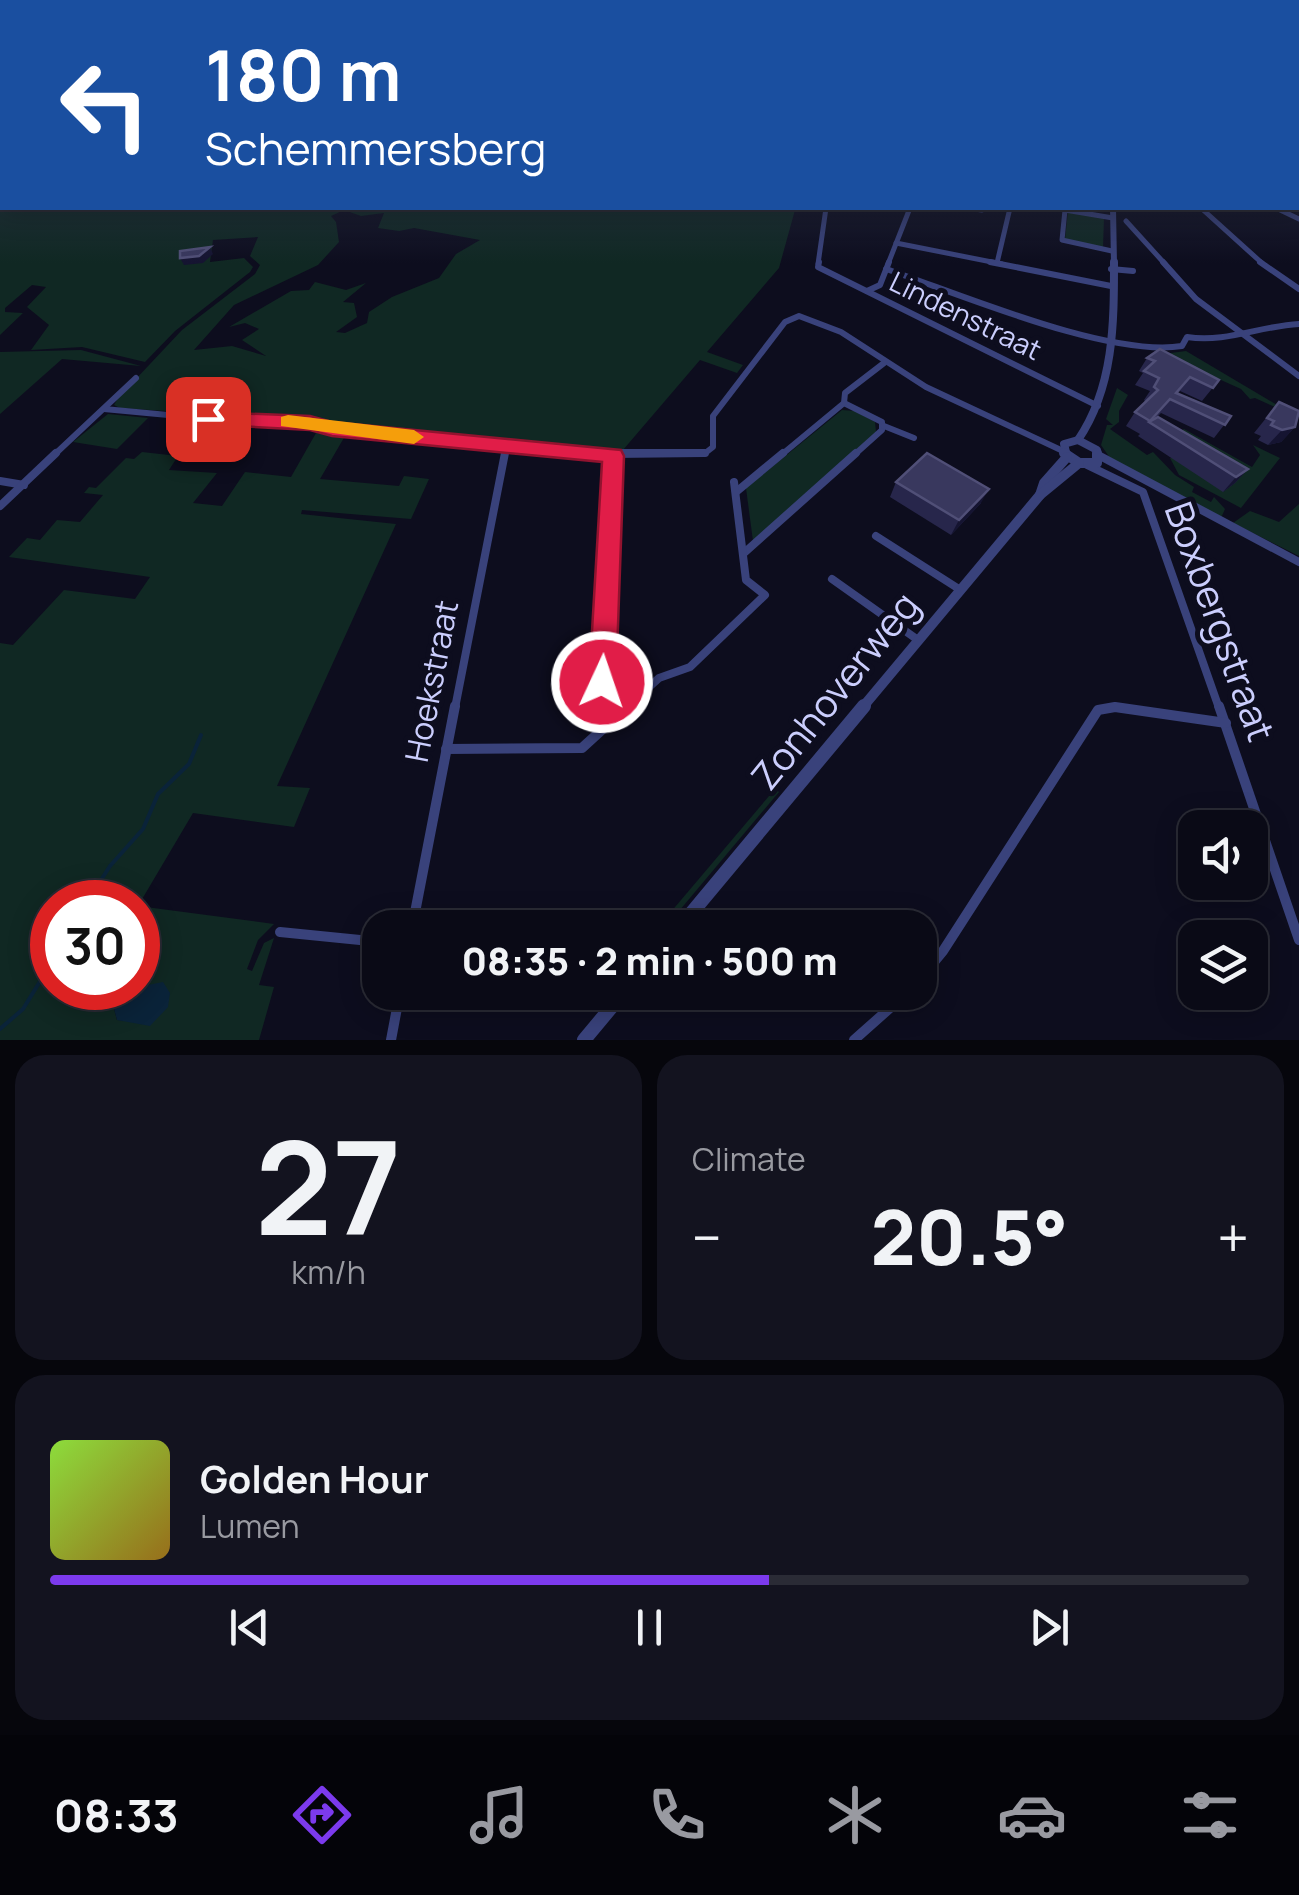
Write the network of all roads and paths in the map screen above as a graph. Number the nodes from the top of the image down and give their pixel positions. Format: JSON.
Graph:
{"nodes":[{"id":1,"x":826,"y":210,"type":"edge"},
{"id":2,"x":909,"y":210,"type":"edge"},
{"id":3,"x":1010,"y":210,"type":"edge"},
{"id":4,"x":1203,"y":210,"type":"edge"},
{"id":5,"x":1113,"y":213,"type":"edge"},
{"id":6,"x":1126,"y":222,"type":"dead end"},
{"id":7,"x":896,"y":242,"type":"junction"},
{"id":8,"x":1112,"y":252,"type":"junction"},
{"id":9,"x":998,"y":263,"type":"junction"},
{"id":10,"x":886,"y":269,"type":"junction"},
{"id":11,"x":1111,"y":269,"type":"junction"},
{"id":12,"x":1133,"y":271,"type":"dead end"},
{"id":13,"x":1111,"y":286,"type":"junction"},
{"id":14,"x":1299,"y":289,"type":"edge"},
{"id":15,"x":868,"y":291,"type":"junction"},
{"id":16,"x":1299,"y":324,"type":"edge"},
{"id":17,"x":1239,"y":334,"type":"junction"},
{"id":18,"x":1110,"y":342,"type":"junction"},
{"id":19,"x":884,"y":363,"type":"junction"},
{"id":20,"x":1299,"y":376,"type":"edge"},
{"id":21,"x":136,"y":378,"type":"dead end"},
{"id":22,"x":844,"y":403,"type":"junction"},
{"id":23,"x":104,"y":409,"type":"junction"},
{"id":24,"x":1097,"y":410,"type":"junction"},
{"id":25,"x":884,"y":426,"type":"junction"},
{"id":26,"x":914,"y":438,"type":"dead end"},
{"id":27,"x":1078,"y":440,"type":"junction"},
{"id":28,"x":1091,"y":445,"type":"junction"},
{"id":29,"x":506,"y":446,"type":"junction"},
{"id":30,"x":1065,"y":450,"type":"junction"},
{"id":31,"x":613,"y":456,"type":"junction"},
{"id":32,"x":1100,"y":456,"type":"junction"},
{"id":33,"x":1083,"y":464,"type":"junction"},
{"id":34,"x":0,"y":482,"type":"edge"},
{"id":35,"x":24,"y":485,"type":"junction"},
{"id":36,"x":1147,"y":490,"type":"junction"},
{"id":37,"x":1040,"y":495,"type":"junction"},
{"id":38,"x":0,"y":506,"type":"edge"},
{"id":39,"x":876,"y":536,"type":"dead end"},
{"id":40,"x":744,"y":554,"type":"junction"},
{"id":41,"x":1299,"y":562,"type":"edge"},
{"id":42,"x":832,"y":580,"type":"dead end"},
{"id":43,"x":959,"y":590,"type":"junction"},
{"id":44,"x":918,"y":640,"type":"junction"},
{"id":45,"x":624,"y":710,"type":"junction"},
{"id":46,"x":1226,"y":723,"type":"junction"},
{"id":47,"x":446,"y":748,"type":"junction"},
{"id":48,"x":415,"y":910,"type":"edge"},
{"id":49,"x":693,"y":910,"type":"edge"},
{"id":50,"x":280,"y":932,"type":"dead end"},
{"id":51,"x":362,"y":940,"type":"edge"},
{"id":52,"x":1299,"y":940,"type":"edge"},
{"id":53,"x":937,"y":958,"type":"edge"},
{"id":54,"x":397,"y":1010,"type":"edge"},
{"id":55,"x":609,"y":1010,"type":"edge"},
{"id":56,"x":888,"y":1010,"type":"edge"},
{"id":57,"x":391,"y":1040,"type":"edge"},
{"id":58,"x":584,"y":1040,"type":"edge"},
{"id":59,"x":854,"y":1040,"type":"edge"}],
"edges":[{"from":1,"to":15,"type":"street","name":"Lindenstraat"},
{"from":2,"to":7,"type":"street"},
{"from":3,"to":9,"type":"street"},
{"from":4,"to":14,"type":"street"},
{"from":5,"to":8,"type":"street"},
{"from":5,"to":8,"type":"street"},
{"from":6,"to":17,"type":"street"},
{"from":7,"to":9,"type":"street"},
{"from":7,"to":10,"type":"street"},
{"from":8,"to":11,"type":"street"},
{"from":9,"to":13,"type":"street"},
{"from":10,"to":15,"type":"street"},
{"from":10,"to":18,"type":"street"},
{"from":11,"to":12,"type":"street"},
{"from":11,"to":13,"type":"street"},
{"from":13,"to":18,"type":"street"},
{"from":15,"to":24,"type":"street","name":"Lindenstraat"},
{"from":16,"to":17,"type":"street"},
{"from":17,"to":18,"type":"street"},
{"from":17,"to":20,"type":"street"},
{"from":18,"to":24,"type":"street"},
{"from":19,"to":22,"type":"street"},
{"from":19,"to":30,"type":"street"},
{"from":19,"to":31,"type":"street"},
{"from":21,"to":23,"type":"street"},
{"from":22,"to":25,"type":"street"},
{"from":22,"to":40,"type":"street"},
{"from":23,"to":29,"type":"street"},
{"from":23,"to":35,"type":"street"},
{"from":24,"to":27,"type":"street"},
{"from":24,"to":28,"type":"street"},
{"from":25,"to":26,"type":"street"},
{"from":25,"to":40,"type":"street"},
{"from":27,"to":28,"type":"street"},
{"from":27,"to":30,"type":"street"},
{"from":28,"to":32,"type":"street"},
{"from":29,"to":31,"type":"street"},
{"from":29,"to":47,"type":"street","name":"Hoekstraat"},
{"from":30,"to":33,"type":"street"},
{"from":30,"to":37,"type":"street","name":"Zonhoverweg"},
{"from":31,"to":45,"type":"street"},
{"from":32,"to":33,"type":"street","name":"Zonhoverweg"},
{"from":32,"to":36,"type":"street","name":"Boxbergstraat"},
{"from":33,"to":36,"type":"street","name":"Boxbergstraat"},
{"from":33,"to":37,"type":"street","name":"Zonhoverweg"},
{"from":34,"to":35,"type":"street"},
{"from":35,"to":38,"type":"street"},
{"from":36,"to":41,"type":"street"},
{"from":36,"to":46,"type":"street","name":"Boxbergstraat"},
{"from":37,"to":43,"type":"street","name":"Zonhoverweg"},
{"from":39,"to":43,"type":"street"},
{"from":40,"to":45,"type":"street"},
{"from":42,"to":44,"type":"street"},
{"from":43,"to":44,"type":"street","name":"Zonhoverweg"},
{"from":44,"to":49,"type":"street","name":"Zonhoverweg"},
{"from":45,"to":47,"type":"street"},
{"from":46,"to":52,"type":"street","name":"Boxbergstraat"},
{"from":46,"to":53,"type":"street"},
{"from":47,"to":48,"type":"street","name":"Hoekstraat"},
{"from":50,"to":51,"type":"street"},
{"from":54,"to":57,"type":"street"},
{"from":55,"to":58,"type":"street"},
{"from":56,"to":59,"type":"street"}]}
